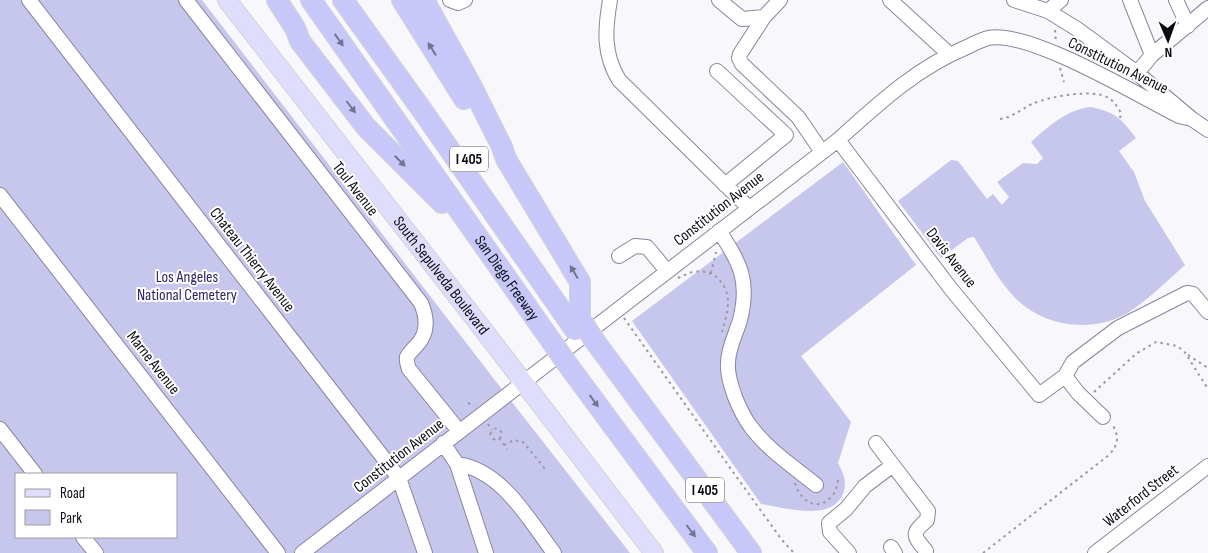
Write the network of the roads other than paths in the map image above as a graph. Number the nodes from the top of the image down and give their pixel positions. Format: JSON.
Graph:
{"nodes":[{"id":1,"x":29,"y":0,"type":"edge"},
{"id":2,"x":186,"y":0,"type":"edge"},
{"id":3,"x":227,"y":0,"type":"edge"},
{"id":4,"x":264,"y":0,"type":"edge"},
{"id":5,"x":277,"y":0,"type":"edge"},
{"id":6,"x":311,"y":0,"type":"edge"},
{"id":7,"x":343,"y":0,"type":"edge"},
{"id":8,"x":356,"y":0,"type":"edge"},
{"id":9,"x":402,"y":0,"type":"edge"},
{"id":10,"x":424,"y":0,"type":"edge"},
{"id":11,"x":450,"y":0,"type":"edge"},
{"id":12,"x":465,"y":0,"type":"edge"},
{"id":13,"x":610,"y":0,"type":"edge"},
{"id":14,"x":719,"y":0,"type":"edge"},
{"id":15,"x":780,"y":0,"type":"edge"},
{"id":16,"x":890,"y":0,"type":"edge"},
{"id":17,"x":1014,"y":0,"type":"edge"},
{"id":18,"x":1061,"y":0,"type":"edge"},
{"id":19,"x":1130,"y":0,"type":"edge"},
{"id":20,"x":1176,"y":0,"type":"edge"},
{"id":21,"x":1208,"y":8,"type":"edge"},
{"id":22,"x":764,"y":17,"type":"junction"},
{"id":23,"x":1051,"y":17,"type":"junction"},
{"id":24,"x":1188,"y":26,"type":"junction"},
{"id":25,"x":300,"y":41,"type":"junction"},
{"id":26,"x":949,"y":54,"type":"junction"},
{"id":27,"x":1152,"y":56,"type":"junction"},
{"id":28,"x":717,"y":71,"type":"dead end"},
{"id":29,"x":1136,"y":73,"type":"junction"},
{"id":30,"x":1152,"y":86,"type":"junction"},
{"id":31,"x":1146,"y":99,"type":"junction"},
{"id":32,"x":1192,"y":119,"type":"junction"},
{"id":33,"x":1208,"y":130,"type":"edge"},
{"id":34,"x":838,"y":140,"type":"junction"},
{"id":35,"x":822,"y":152,"type":"junction"},
{"id":36,"x":506,"y":160,"type":"junction"},
{"id":37,"x":725,"y":185,"type":"junction"},
{"id":38,"x":0,"y":195,"type":"edge"},
{"id":39,"x":749,"y":208,"type":"junction"},
{"id":40,"x":718,"y":231,"type":"junction"},
{"id":41,"x":482,"y":242,"type":"junction"},
{"id":42,"x":619,"y":256,"type":"dead end"},
{"id":43,"x":671,"y":275,"type":"junction"},
{"id":44,"x":1205,"y":304,"type":"edge"},
{"id":45,"x":584,"y":331,"type":"junction"},
{"id":46,"x":1065,"y":376,"type":"junction"},
{"id":47,"x":522,"y":382,"type":"junction"},
{"id":48,"x":1103,"y":417,"type":"road end"},
{"id":49,"x":0,"y":429,"type":"edge"},
{"id":50,"x":459,"y":431,"type":"junction"},
{"id":51,"x":443,"y":443,"type":"junction"},
{"id":52,"x":876,"y":444,"type":"dead end"},
{"id":53,"x":457,"y":464,"type":"junction"},
{"id":54,"x":893,"y":465,"type":"junction"},
{"id":55,"x":1208,"y":466,"type":"edge"},
{"id":56,"x":34,"y":473,"type":"edge"},
{"id":57,"x":399,"y":478,"type":"junction"},
{"id":58,"x":816,"y":484,"type":"dead end"},
{"id":59,"x":84,"y":538,"type":"edge"},
{"id":60,"x":96,"y":553,"type":"edge"},
{"id":61,"x":278,"y":553,"type":"edge"},
{"id":62,"x":302,"y":553,"type":"edge"},
{"id":63,"x":424,"y":553,"type":"edge"},
{"id":64,"x":486,"y":553,"type":"edge"},
{"id":65,"x":554,"y":553,"type":"edge"},
{"id":66,"x":654,"y":553,"type":"edge"},
{"id":67,"x":707,"y":553,"type":"edge"},
{"id":68,"x":737,"y":553,"type":"edge"},
{"id":69,"x":752,"y":553,"type":"edge"},
{"id":70,"x":849,"y":553,"type":"edge"},
{"id":71,"x":925,"y":553,"type":"edge"},
{"id":72,"x":1095,"y":553,"type":"edge"}],
"edges":[{"from":1,"to":57,"type":"street","name":"Chateau Thierry Avenue"},
{"from":2,"to":50,"type":"street","name":"Toul Avenue"},
{"from":3,"to":47,"type":"main road","name":"South Sepulveda Boulevard"},
{"from":4,"to":25,"type":"highway"},
{"from":5,"to":25,"type":"highway"},
{"from":6,"to":41,"type":"highway","name":"San Diego Freeway","number":"I 405","one_way":true},
{"from":7,"to":45,"type":"highway"},
{"from":8,"to":45,"type":"highway","number":"I 405"},
{"from":36,"to":9,"type":"highway","one_way":true},
{"from":10,"to":36,"type":"highway"},
{"from":11,"to":12,"type":"street"},
{"from":13,"to":37,"type":"street"},
{"from":14,"to":22,"type":"street"},
{"from":15,"to":22,"type":"street"},
{"from":16,"to":26,"type":"street"},
{"from":17,"to":23,"type":"street"},
{"from":18,"to":23,"type":"street"},
{"from":19,"to":27,"type":"street"},
{"from":20,"to":24,"type":"street"},
{"from":21,"to":24,"type":"street"},
{"from":22,"to":35,"type":"street"},
{"from":23,"to":29,"type":"street"},
{"from":24,"to":27,"type":"street"},
{"from":25,"to":41,"type":"highway","one_way":true},
{"from":26,"to":31,"type":"street","name":"Constitution Avenue"},
{"from":26,"to":34,"type":"street","name":"Constitution Avenue"},
{"from":27,"to":29,"type":"street"},
{"from":28,"to":37,"type":"street"},
{"from":29,"to":30,"type":"street"},
{"from":30,"to":31,"type":"street"},
{"from":30,"to":32,"type":"street"},
{"from":31,"to":32,"type":"street","name":"Constitution Avenue"},
{"from":32,"to":33,"type":"street"},
{"from":34,"to":35,"type":"street","name":"Constitution Avenue"},
{"from":34,"to":46,"type":"street","name":"Davis Avenue"},
{"from":35,"to":39,"type":"street","name":"Constitution Avenue"},
{"from":45,"to":36,"type":"highway","one_way":true},
{"from":37,"to":39,"type":"street"},
{"from":38,"to":61,"type":"street","name":"Marne Avenue"},
{"from":39,"to":40,"type":"street","name":"Constitution Avenue"},
{"from":40,"to":43,"type":"street","name":"Constitution Avenue"},
{"from":40,"to":58,"type":"street"},
{"from":41,"to":67,"type":"highway","name":"San Diego Freeway","number":"I 405","one_way":true,"bridge":true},
{"from":42,"to":43,"type":"street"},
{"from":43,"to":47,"type":"street","name":"Constitution Avenue"},
{"from":44,"to":46,"type":"street"},
{"from":45,"to":68,"type":"highway"},
{"from":45,"to":69,"type":"highway","number":"I 405"},
{"from":46,"to":48,"type":"street"},
{"from":47,"to":50,"type":"street","name":"Constitution Avenue"},
{"from":47,"to":66,"type":"main road","name":"South Sepulveda Boulevard"},
{"from":49,"to":56,"type":"street"},
{"from":50,"to":51,"type":"street","name":"Constitution Avenue"},
{"from":51,"to":53,"type":"street"},
{"from":51,"to":57,"type":"street","name":"Constitution Avenue"},
{"from":52,"to":54,"type":"street"},
{"from":53,"to":64,"type":"street"},
{"from":53,"to":65,"type":"street"},
{"from":54,"to":70,"type":"street"},
{"from":54,"to":71,"type":"street"},
{"from":55,"to":72,"type":"street","name":"Waterford Street"},
{"from":57,"to":62,"type":"street","name":"Constitution Avenue"},
{"from":57,"to":63,"type":"street","name":"Chateau Thierry Avenue"},
{"from":59,"to":60,"type":"street"}]}
